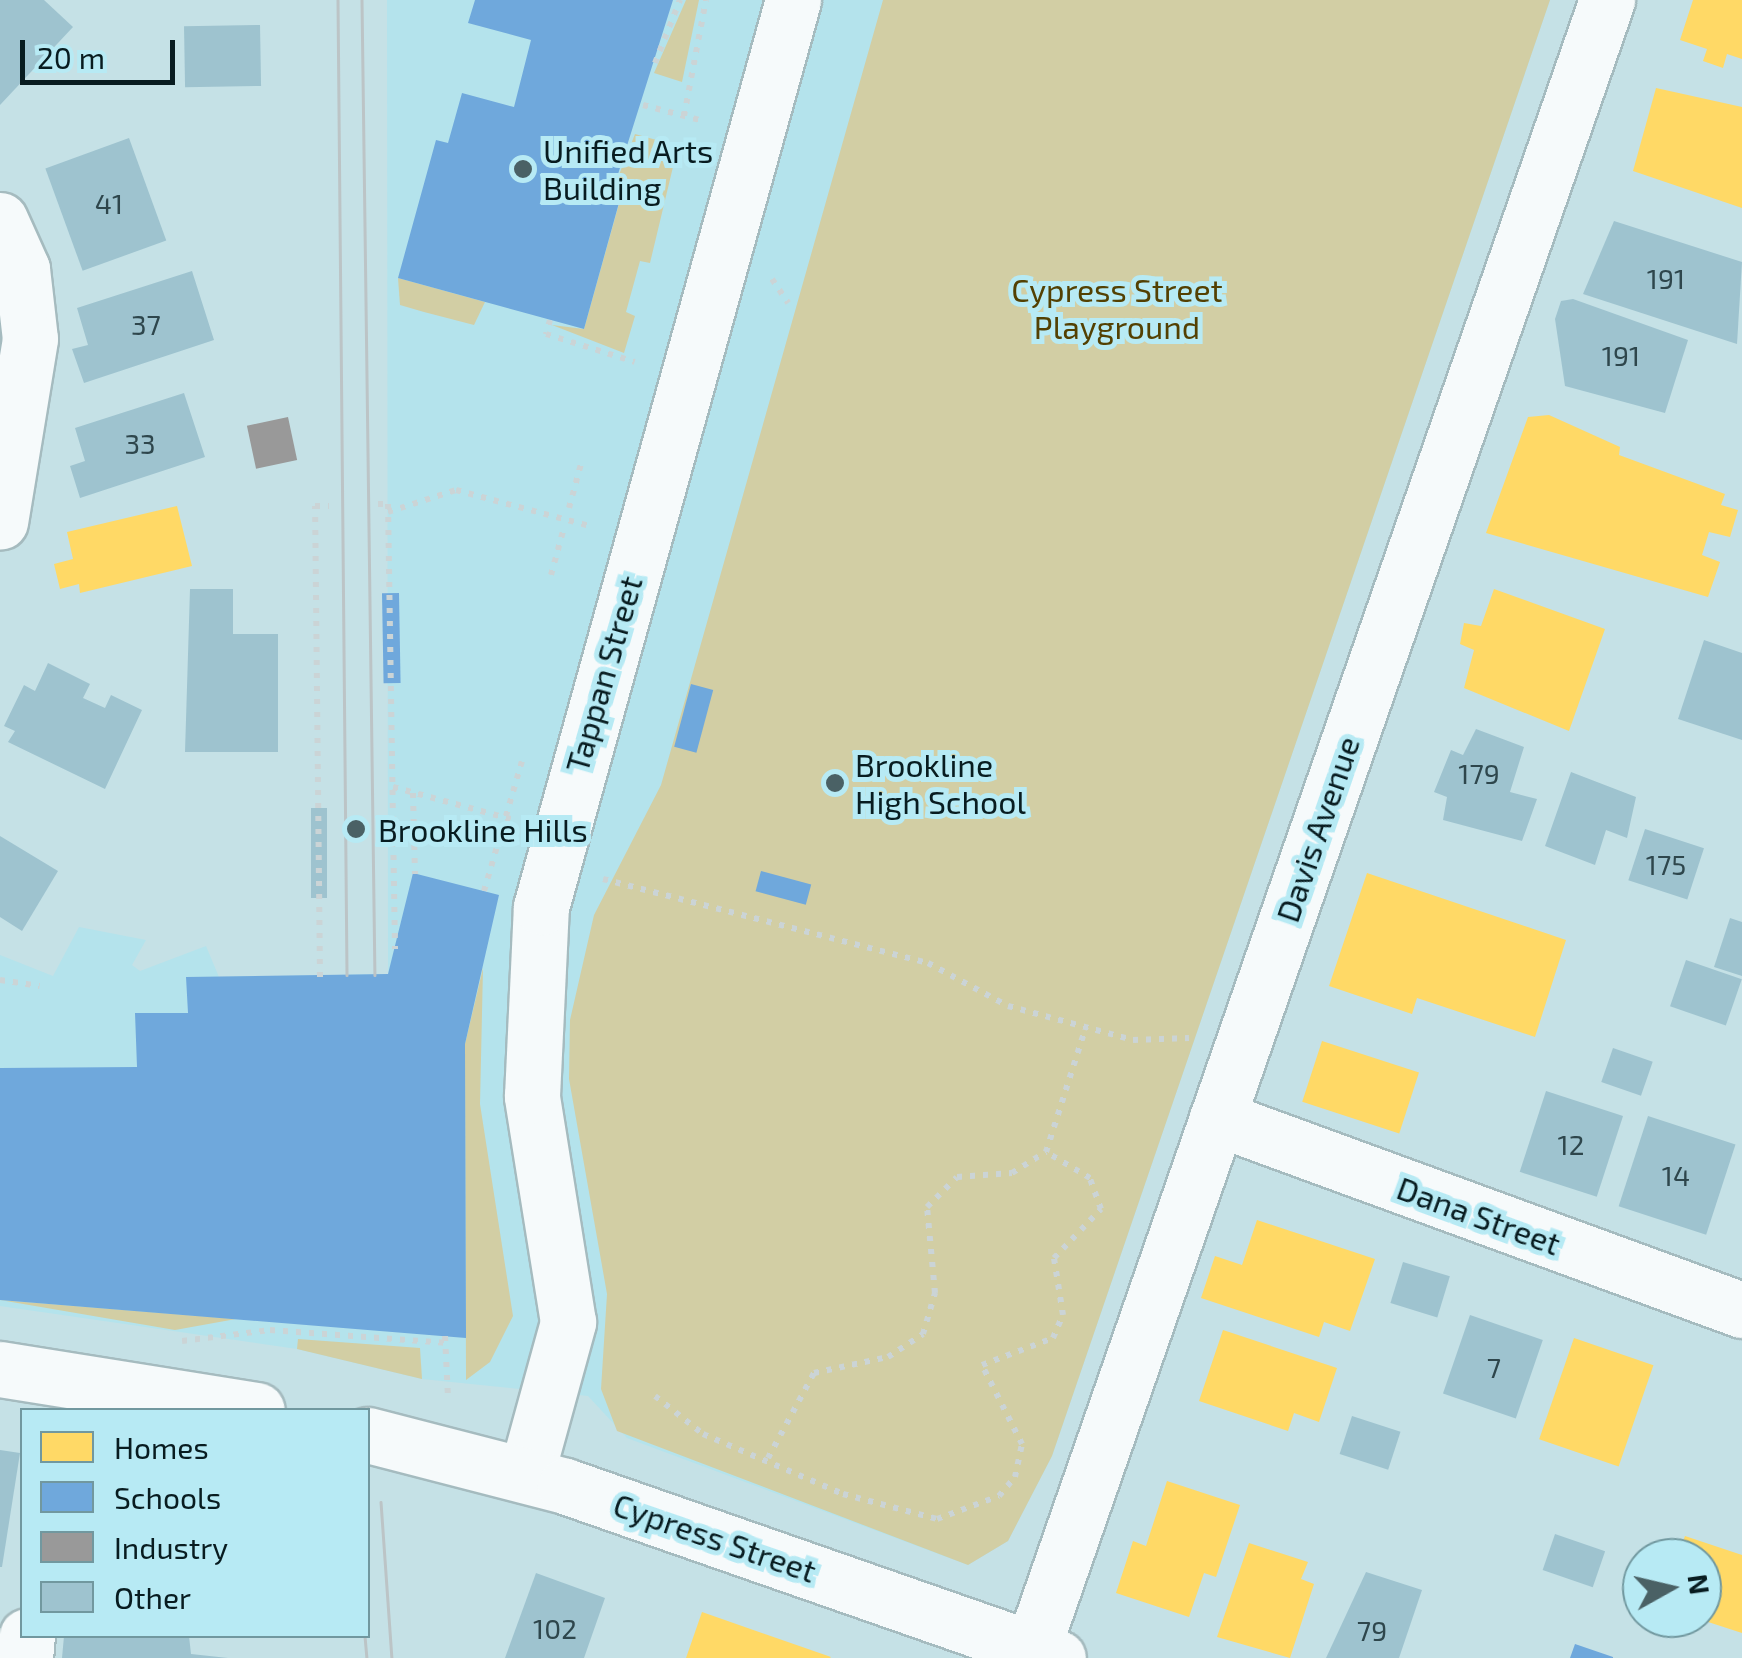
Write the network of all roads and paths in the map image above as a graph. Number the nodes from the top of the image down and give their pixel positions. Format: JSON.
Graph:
{"nodes":[{"id":1,"x":680,"y":0,"type":"edge"},
{"id":2,"x":706,"y":0,"type":"edge"},
{"id":3,"x":793,"y":0,"type":"edge"},
{"id":4,"x":1607,"y":0,"type":"edge"},
{"id":5,"x":654,"y":62,"type":"dead end"},
{"id":6,"x":643,"y":105,"type":"dead end"},
{"id":7,"x":684,"y":116,"type":"junction"},
{"id":8,"x":703,"y":121,"type":"dead end"},
{"id":9,"x":0,"y":220,"type":"edge"},
{"id":10,"x":550,"y":320,"type":"dead end"},
{"id":11,"x":635,"y":362,"type":"dead end"},
{"id":12,"x":582,"y":460,"type":"dead end"},
{"id":13,"x":378,"y":504,"type":"dead end"},
{"id":14,"x":329,"y":506,"type":"dead end"},
{"id":15,"x":569,"y":508,"type":"dead end"},
{"id":16,"x":388,"y":512,"type":"junction"},
{"id":17,"x":0,"y":522,"type":"edge"},
{"id":18,"x":589,"y":526,"type":"dead end"},
{"id":19,"x":563,"y":532,"type":"dead end"},
{"id":20,"x":551,"y":575,"type":"dead end"},
{"id":21,"x":523,"y":760,"type":"dead end"},
{"id":22,"x":392,"y":787,"type":"junction"},
{"id":23,"x":413,"y":792,"type":"junction"},
{"id":24,"x":504,"y":817,"type":"junction"},
{"id":25,"x":415,"y":874,"type":"dead end"},
{"id":26,"x":582,"y":875,"type":"dead end"},
{"id":27,"x":484,"y":891,"type":"dead end"},
{"id":28,"x":395,"y":949,"type":"dead end"},
{"id":29,"x":320,"y":976,"type":"dead end"},
{"id":30,"x":0,"y":980,"type":"edge"},
{"id":31,"x":40,"y":986,"type":"dead end"},
{"id":32,"x":1086,"y":1027,"type":"junction"},
{"id":33,"x":1202,"y":1038,"type":"dead end"},
{"id":34,"x":1217,"y":1118,"type":"junction"},
{"id":35,"x":1046,"y":1152,"type":"junction"},
{"id":36,"x":1742,"y":1310,"type":"edge"},
{"id":37,"x":170,"y":1342,"type":"dead end"},
{"id":38,"x":0,"y":1369,"type":"edge"},
{"id":39,"x":655,"y":1396,"type":"dead end"},
{"id":40,"x":448,"y":1398,"type":"dead end"},
{"id":41,"x":245,"y":1408,"type":"edge"},
{"id":42,"x":370,"y":1436,"type":"edge"},
{"id":43,"x":768,"y":1458,"type":"junction"},
{"id":44,"x":526,"y":1474,"type":"junction"},
{"id":45,"x":1040,"y":1655,"type":"edge"}],
"edges":[{"from":1,"to":5,"type":"path"},
{"from":2,"to":7,"type":"path"},
{"from":3,"to":44,"type":"street","name":"Tappan Street"},
{"from":4,"to":34,"type":"street","name":"Davis Avenue"},
{"from":6,"to":7,"type":"path"},
{"from":7,"to":8,"type":"path"},
{"from":9,"to":17,"type":"street"},
{"from":10,"to":11,"type":"path"},
{"from":12,"to":15,"type":"path"},
{"from":13,"to":16,"type":"path"},
{"from":14,"to":29,"type":"path"},
{"from":16,"to":18,"type":"path"},
{"from":16,"to":22,"type":"path"},
{"from":19,"to":20,"type":"path"},
{"from":21,"to":24,"type":"path"},
{"from":22,"to":23,"type":"path"},
{"from":22,"to":28,"type":"path"},
{"from":23,"to":24,"type":"path"},
{"from":23,"to":25,"type":"path"},
{"from":24,"to":27,"type":"path"},
{"from":26,"to":32,"type":"path"},
{"from":30,"to":31,"type":"path"},
{"from":32,"to":33,"type":"path"},
{"from":32,"to":35,"type":"path"},
{"from":34,"to":36,"type":"street","name":"Dana Street"},
{"from":34,"to":45,"type":"street","name":"Davis Avenue"},
{"from":35,"to":43,"type":"path"},
{"from":35,"to":43,"type":"path"},
{"from":37,"to":40,"type":"path"},
{"from":38,"to":41,"type":"street"},
{"from":39,"to":43,"type":"path"},
{"from":42,"to":44,"type":"street","name":"Cypress Street"},
{"from":44,"to":45,"type":"street","name":"Cypress Street"}]}
